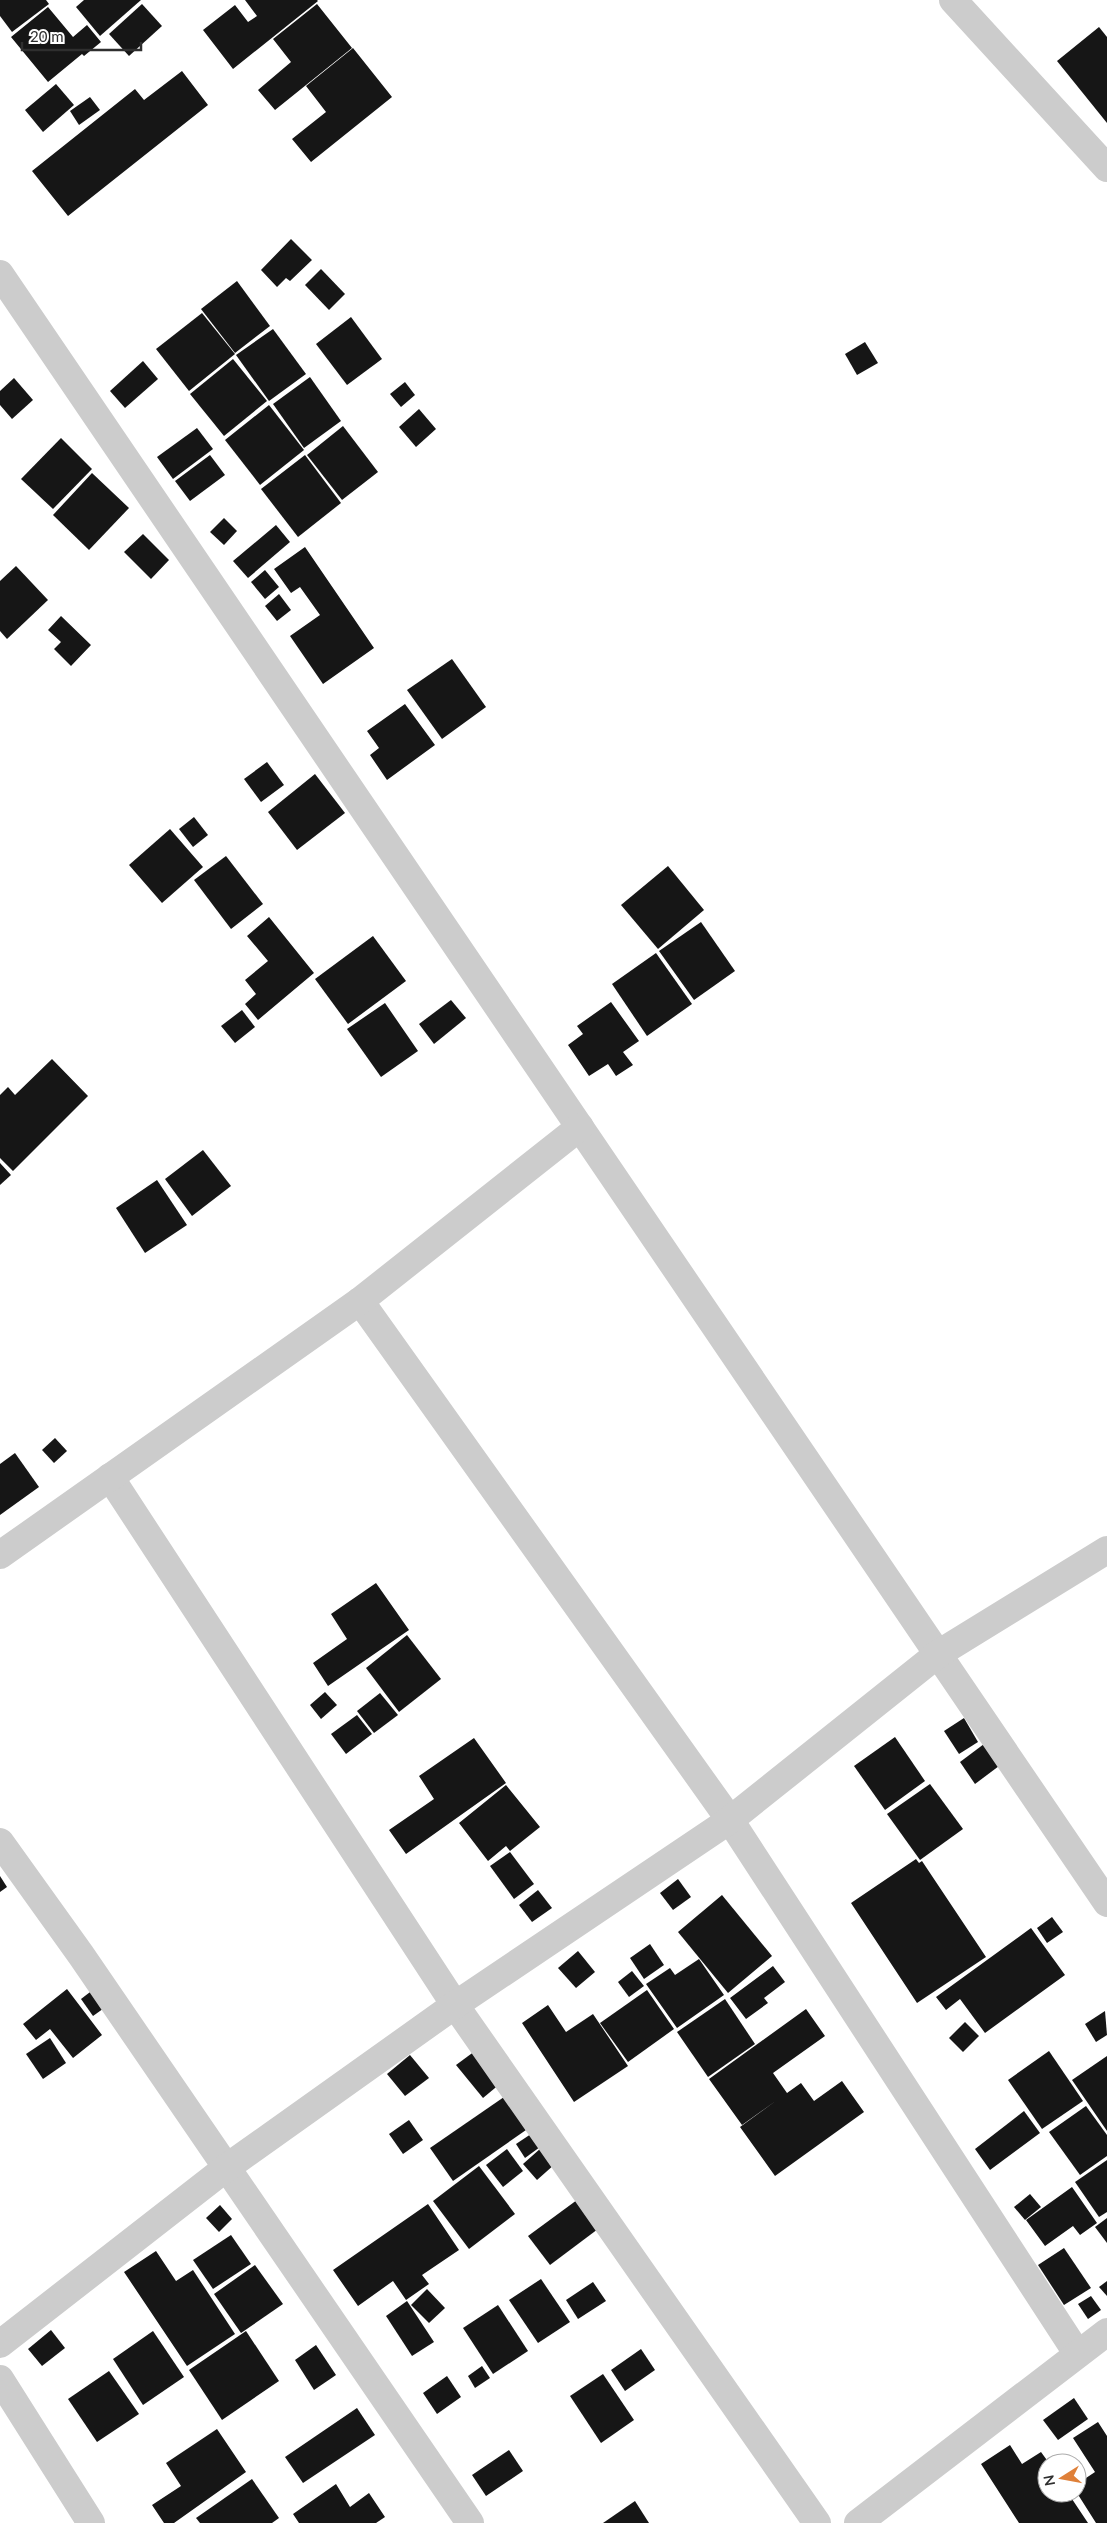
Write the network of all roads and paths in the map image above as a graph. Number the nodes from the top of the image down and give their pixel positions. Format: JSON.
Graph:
{"nodes":[{"id":1,"x":953,"y":0,"type":"edge"},
{"id":2,"x":1107,"y":168,"type":"edge"},
{"id":3,"x":0,"y":274,"type":"edge"},
{"id":4,"x":580,"y":1127,"type":"junction"},
{"id":5,"x":360,"y":1301,"type":"junction"},
{"id":6,"x":110,"y":1477,"type":"junction"},
{"id":7,"x":1107,"y":1550,"type":"edge"},
{"id":8,"x":0,"y":1555,"type":"edge"},
{"id":9,"x":938,"y":1654,"type":"junction"},
{"id":10,"x":730,"y":1820,"type":"junction"},
{"id":11,"x":0,"y":1842,"type":"edge"},
{"id":12,"x":1107,"y":1903,"type":"edge"},
{"id":13,"x":455,"y":2004,"type":"junction"},
{"id":14,"x":226,"y":2168,"type":"junction"},
{"id":15,"x":1107,"y":2332,"type":"edge"},
{"id":16,"x":0,"y":2344,"type":"edge"},
{"id":17,"x":1077,"y":2353,"type":"junction"},
{"id":18,"x":0,"y":2379,"type":"edge"},
{"id":19,"x":91,"y":2523,"type":"edge"},
{"id":20,"x":470,"y":2523,"type":"edge"},
{"id":21,"x":817,"y":2523,"type":"edge"},
{"id":22,"x":858,"y":2523,"type":"edge"}],
"edges":[{"from":1,"to":2,"type":"street"},
{"from":3,"to":4,"type":"street"},
{"from":4,"to":5,"type":"street"},
{"from":4,"to":9,"type":"street"},
{"from":5,"to":6,"type":"street"},
{"from":5,"to":10,"type":"street"},
{"from":6,"to":8,"type":"street"},
{"from":6,"to":13,"type":"street"},
{"from":7,"to":9,"type":"street"},
{"from":9,"to":10,"type":"street"},
{"from":9,"to":12,"type":"street"},
{"from":10,"to":13,"type":"street"},
{"from":10,"to":17,"type":"street"},
{"from":11,"to":14,"type":"street"},
{"from":13,"to":14,"type":"street"},
{"from":13,"to":21,"type":"street"},
{"from":14,"to":16,"type":"street"},
{"from":14,"to":20,"type":"street"},
{"from":15,"to":17,"type":"street"},
{"from":17,"to":22,"type":"street"},
{"from":18,"to":19,"type":"street"}]}
